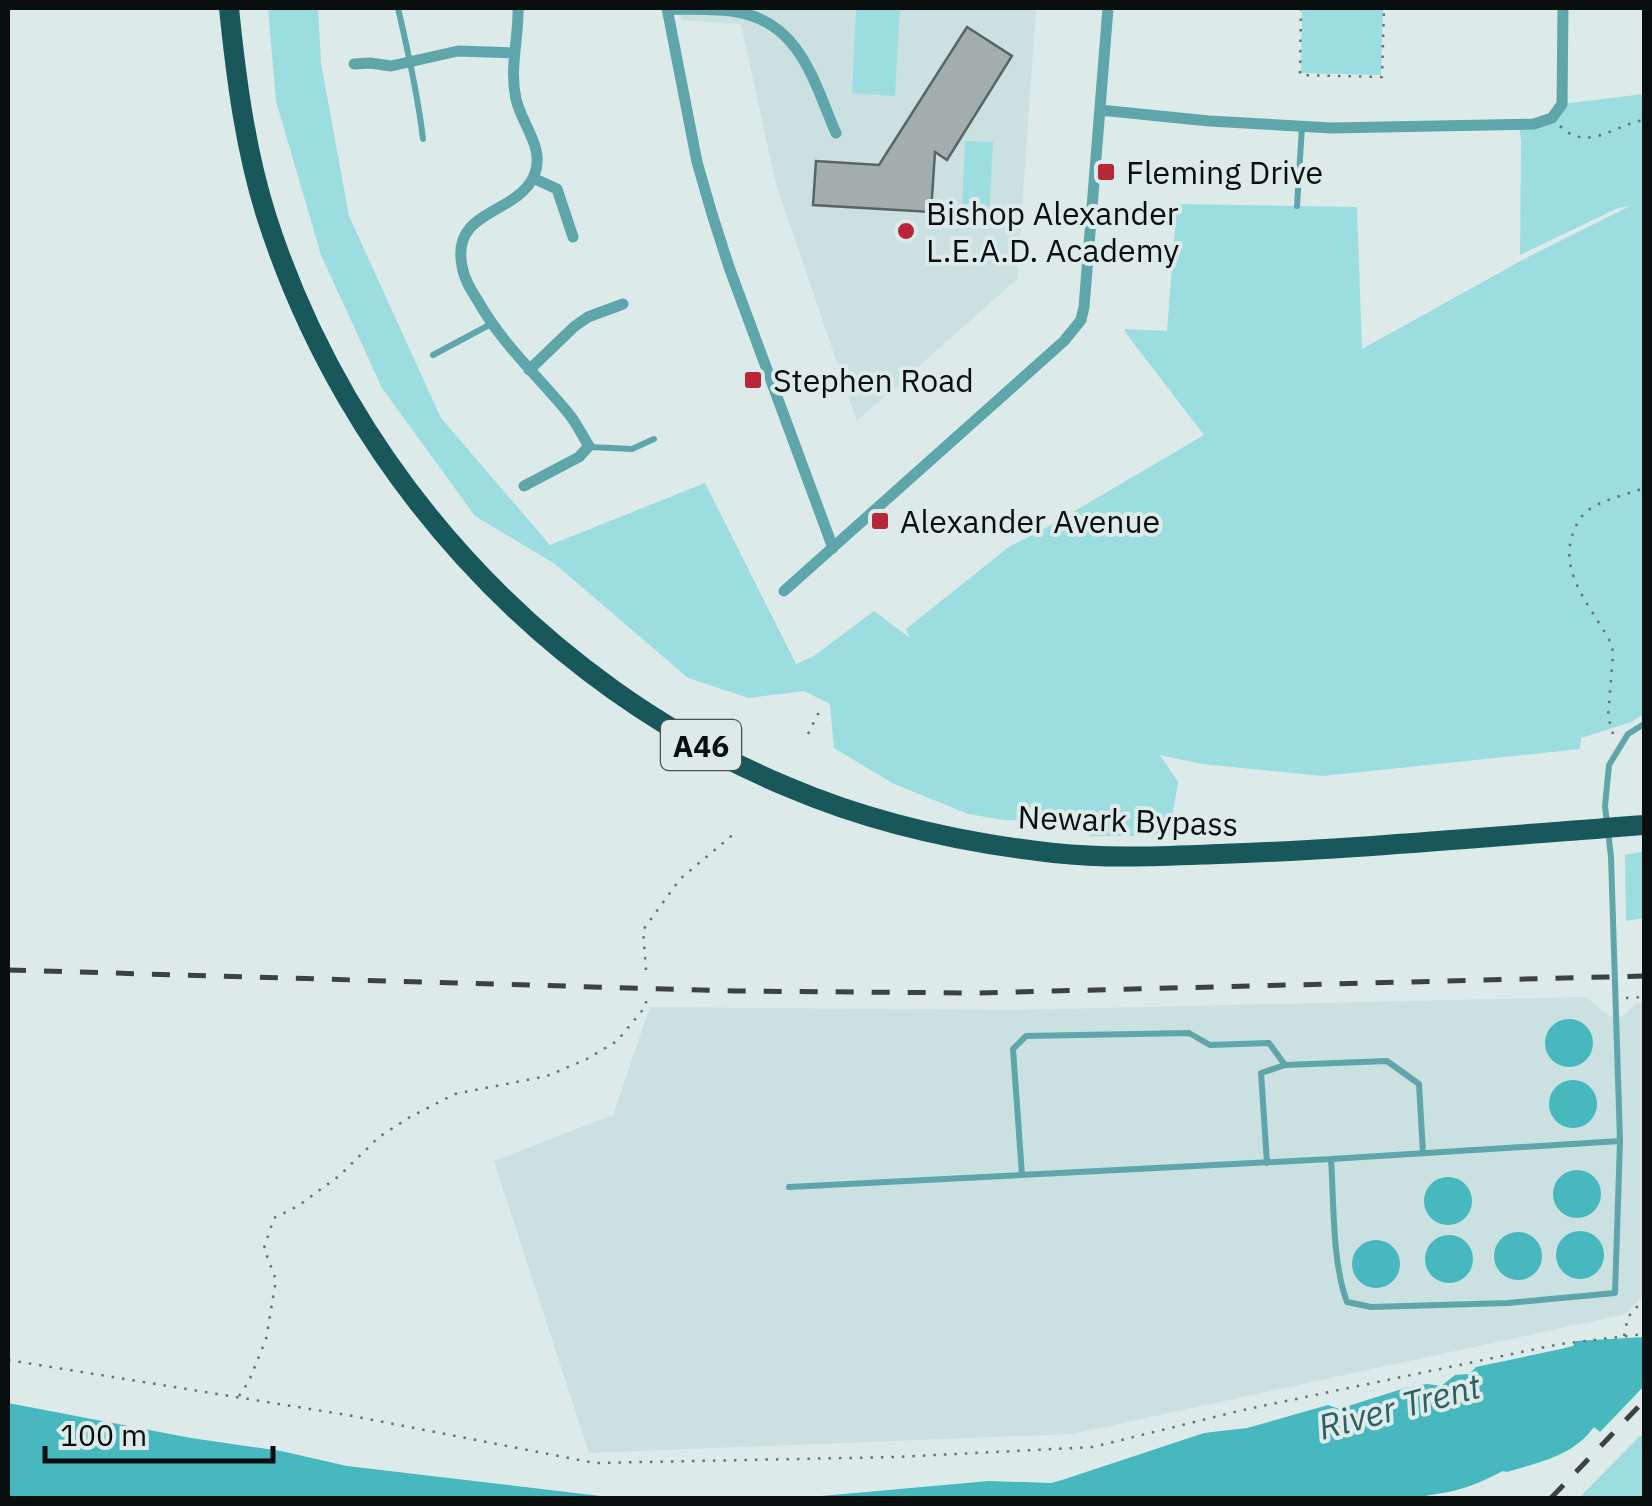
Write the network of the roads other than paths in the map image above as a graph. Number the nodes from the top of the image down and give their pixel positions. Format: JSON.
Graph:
{"nodes":[{"id":1,"x":228,"y":8,"type":"edge"},
{"id":2,"x":398,"y":8,"type":"edge"},
{"id":3,"x":518,"y":8,"type":"edge"},
{"id":4,"x":667,"y":8,"type":"edge"},
{"id":5,"x":1108,"y":8,"type":"edge"},
{"id":6,"x":1563,"y":8,"type":"edge"},
{"id":7,"x":514,"y":53,"type":"junction"},
{"id":8,"x":408,"y":63,"type":"junction"},
{"id":9,"x":354,"y":64,"type":"dead end"},
{"id":10,"x":1100,"y":110,"type":"junction"},
{"id":11,"x":1302,"y":126,"type":"junction"},
{"id":12,"x":836,"y":133,"type":"dead end"},
{"id":13,"x":423,"y":140,"type":"dead end"},
{"id":14,"x":533,"y":178,"type":"junction"},
{"id":15,"x":1298,"y":206,"type":"dead end"},
{"id":16,"x":573,"y":237,"type":"dead end"},
{"id":17,"x":623,"y":304,"type":"dead end"},
{"id":18,"x":491,"y":324,"type":"junction"},
{"id":19,"x":433,"y":355,"type":"dead end"},
{"id":20,"x":529,"y":370,"type":"junction"},
{"id":21,"x":654,"y":439,"type":"dead end"},
{"id":22,"x":589,"y":446,"type":"junction"},
{"id":23,"x":524,"y":486,"type":"dead end"},
{"id":24,"x":833,"y":548,"type":"junction"},
{"id":25,"x":784,"y":591,"type":"dead end"},
{"id":26,"x":1644,"y":724,"type":"edge"},
{"id":27,"x":1644,"y":825,"type":"edge"},
{"id":28,"x":1285,"y":1065,"type":"junction"},
{"id":29,"x":1620,"y":1141,"type":"junction"},
{"id":30,"x":1422,"y":1153,"type":"junction"},
{"id":31,"x":1331,"y":1159,"type":"junction"},
{"id":32,"x":1267,"y":1162,"type":"junction"},
{"id":33,"x":1022,"y":1175,"type":"junction"},
{"id":34,"x":789,"y":1187,"type":"dead end"}],
"edges":[{"from":1,"to":27,"type":"highway","name":"Newark Bypass","number":"A46","bridge":true},
{"from":2,"to":8,"type":"lane"},
{"from":3,"to":7,"type":"street"},
{"from":4,"to":12,"type":"street"},
{"from":4,"to":24,"type":"street"},
{"from":5,"to":10,"type":"street"},
{"from":6,"to":11,"type":"street"},
{"from":7,"to":8,"type":"street"},
{"from":7,"to":14,"type":"street"},
{"from":8,"to":9,"type":"street"},
{"from":8,"to":13,"type":"lane"},
{"from":10,"to":11,"type":"street"},
{"from":10,"to":24,"type":"street"},
{"from":11,"to":15,"type":"lane"},
{"from":14,"to":16,"type":"street"},
{"from":14,"to":18,"type":"street"},
{"from":17,"to":20,"type":"street"},
{"from":18,"to":19,"type":"lane"},
{"from":18,"to":20,"type":"street"},
{"from":20,"to":22,"type":"street"},
{"from":21,"to":22,"type":"lane"},
{"from":22,"to":23,"type":"street"},
{"from":24,"to":25,"type":"street"},
{"from":26,"to":29,"type":"lane"},
{"from":28,"to":30,"type":"lane"},
{"from":28,"to":32,"type":"lane"},
{"from":28,"to":33,"type":"lane"},
{"from":29,"to":30,"type":"lane"},
{"from":29,"to":31,"type":"lane"},
{"from":30,"to":31,"type":"lane"},
{"from":31,"to":32,"type":"lane"},
{"from":32,"to":33,"type":"lane"},
{"from":33,"to":34,"type":"lane"}]}
